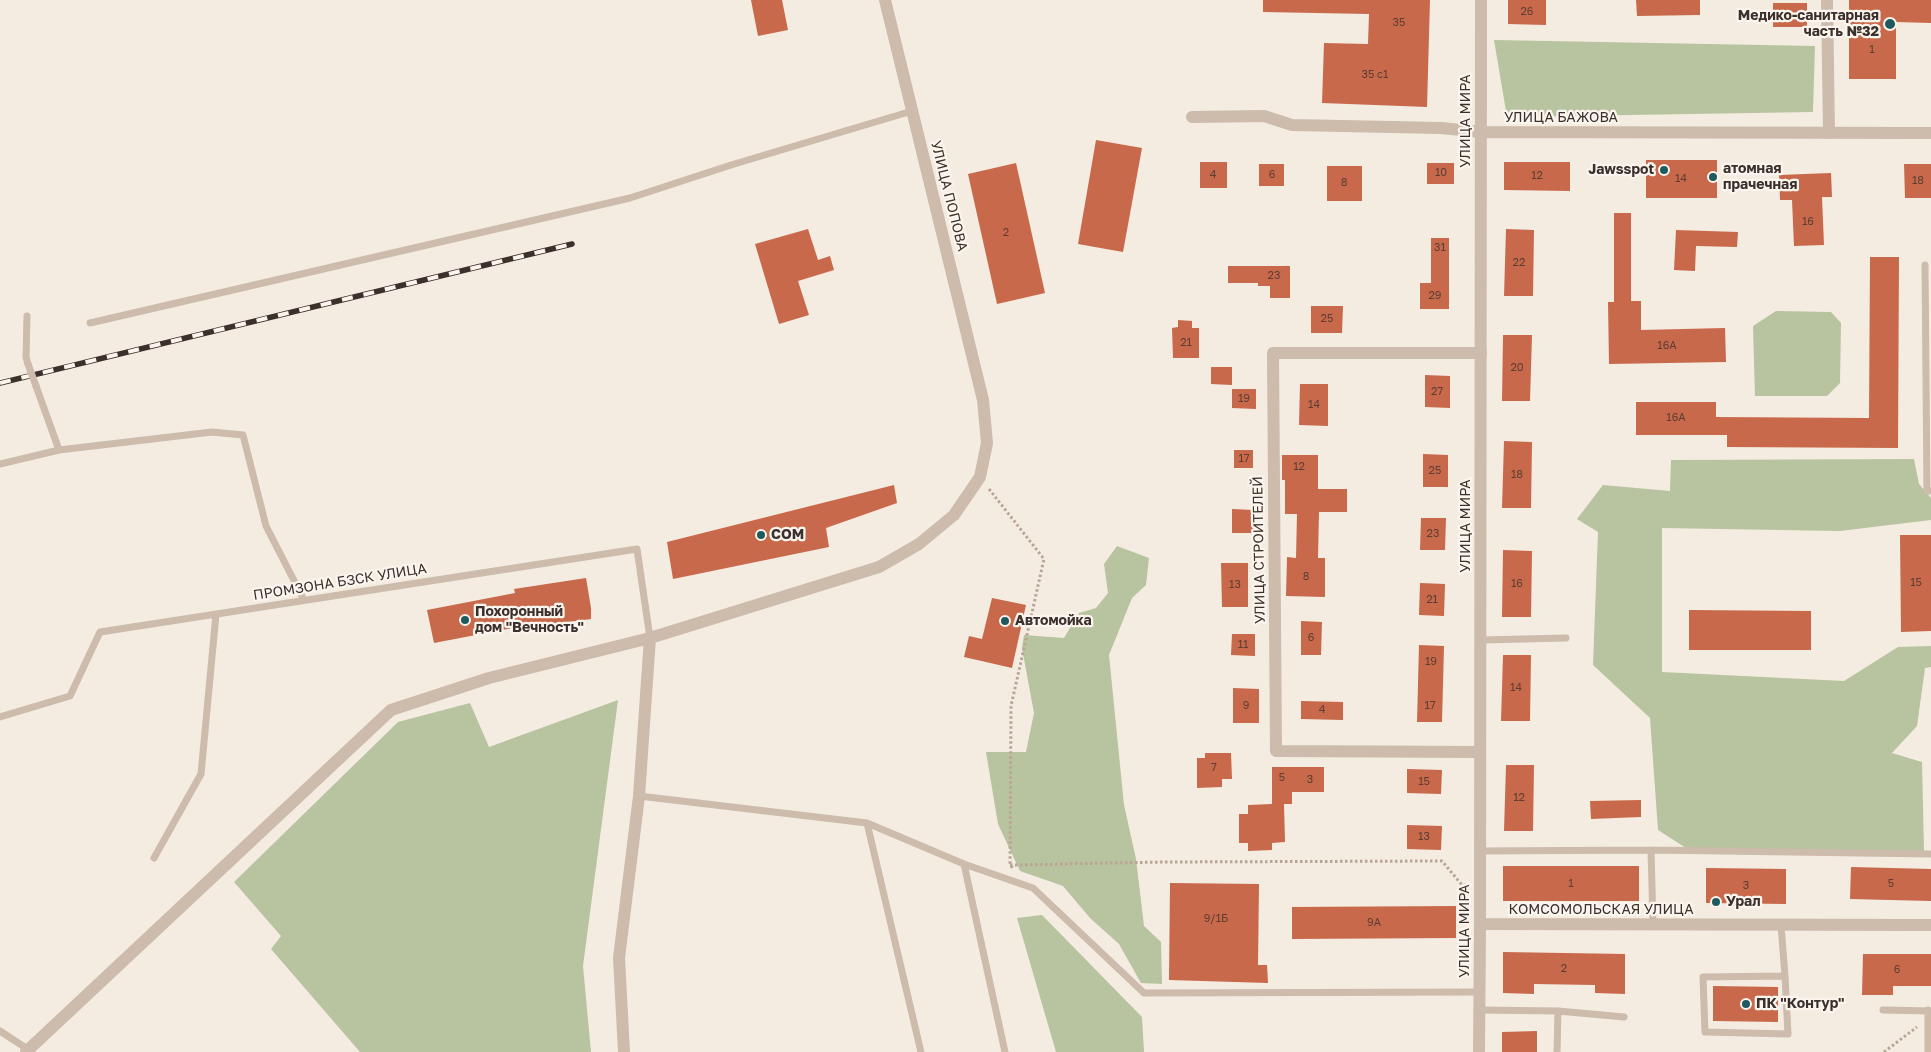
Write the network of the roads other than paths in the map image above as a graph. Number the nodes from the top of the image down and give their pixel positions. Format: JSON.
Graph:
{"nodes":[{"id":1,"x":885,"y":0,"type":"edge"},
{"id":2,"x":1481,"y":0,"type":"edge"},
{"id":3,"x":1827,"y":0,"type":"edge"},
{"id":4,"x":912,"y":111,"type":"junction"},
{"id":5,"x":1192,"y":117,"type":"dead end"},
{"id":6,"x":1481,"y":132,"type":"junction"},
{"id":7,"x":1829,"y":133,"type":"junction"},
{"id":8,"x":1931,"y":133,"type":"edge"},
{"id":9,"x":1925,"y":265,"type":"dead end"},
{"id":10,"x":27,"y":316,"type":"dead end"},
{"id":11,"x":90,"y":323,"type":"dead end"},
{"id":12,"x":1481,"y":353,"type":"junction"},
{"id":13,"x":59,"y":450,"type":"junction"},
{"id":14,"x":0,"y":464,"type":"edge"},
{"id":15,"x":1931,"y":491,"type":"edge"},
{"id":16,"x":304,"y":600,"type":"junction"},
{"id":17,"x":216,"y":614,"type":"junction"},
{"id":18,"x":650,"y":638,"type":"junction"},
{"id":19,"x":1566,"y":638,"type":"dead end"},
{"id":20,"x":1480,"y":640,"type":"junction"},
{"id":21,"x":0,"y":717,"type":"edge"},
{"id":22,"x":1480,"y":752,"type":"junction"},
{"id":23,"x":639,"y":796,"type":"junction"},
{"id":24,"x":867,"y":823,"type":"junction"},
{"id":25,"x":1651,"y":850,"type":"junction"},
{"id":26,"x":1480,"y":851,"type":"junction"},
{"id":27,"x":1931,"y":854,"type":"edge"},
{"id":28,"x":154,"y":858,"type":"dead end"},
{"id":29,"x":964,"y":864,"type":"junction"},
{"id":30,"x":1480,"y":924,"type":"junction"},
{"id":31,"x":1653,"y":925,"type":"junction"},
{"id":32,"x":1781,"y":925,"type":"junction"},
{"id":33,"x":1931,"y":925,"type":"edge"},
{"id":34,"x":1785,"y":976,"type":"junction"},
{"id":35,"x":1480,"y":992,"type":"junction"},
{"id":36,"x":1480,"y":1010,"type":"junction"},
{"id":37,"x":1883,"y":1010,"type":"dead end"},
{"id":38,"x":1558,"y":1011,"type":"junction"},
{"id":39,"x":1929,"y":1011,"type":"edge"},
{"id":40,"x":1624,"y":1017,"type":"dead end"},
{"id":41,"x":0,"y":1031,"type":"edge"},
{"id":42,"x":28,"y":1051,"type":"edge"},
{"id":43,"x":624,"y":1052,"type":"edge"},
{"id":44,"x":921,"y":1052,"type":"edge"},
{"id":45,"x":1005,"y":1052,"type":"edge"},
{"id":46,"x":1479,"y":1052,"type":"edge"},
{"id":47,"x":1557,"y":1052,"type":"edge"},
{"id":48,"x":1928,"y":1052,"type":"edge"}],
"edges":[{"from":1,"to":4,"type":"street","name":"УЛИЦА ПОПОВА"},
{"from":2,"to":6,"type":"street","name":"УЛИЦА МИРА"},
{"from":3,"to":7,"type":"street"},
{"from":4,"to":11,"type":"lane"},
{"from":4,"to":18,"type":"street","name":"УЛИЦА ПОПОВА"},
{"from":5,"to":6,"type":"street","name":"УЛИЦА БАЖОВА"},
{"from":6,"to":7,"type":"street","name":"УЛИЦА БАЖОВА"},
{"from":6,"to":12,"type":"street","name":"УЛИЦА МИРА"},
{"from":7,"to":8,"type":"street","name":"УЛИЦА БАЖОВА"},
{"from":9,"to":15,"type":"lane"},
{"from":10,"to":13,"type":"lane","bridge":true},
{"from":12,"to":20,"type":"street","name":"УЛИЦА МИРА"},
{"from":12,"to":22,"type":"street","name":"УЛИЦА СТРОИТЕЛЕЙ"},
{"from":13,"to":14,"type":"lane"},
{"from":13,"to":16,"type":"lane"},
{"from":16,"to":17,"type":"lane","name":"ПРОМЗОНА БЗСК УЛИЦА"},
{"from":16,"to":18,"type":"lane","name":"ПРОМЗОНА БЗСК УЛИЦА"},
{"from":17,"to":21,"type":"lane","name":"ПРОМЗОНА БЗСК УЛИЦА"},
{"from":17,"to":28,"type":"lane"},
{"from":18,"to":23,"type":"street"},
{"from":18,"to":42,"type":"street"},
{"from":19,"to":20,"type":"lane"},
{"from":20,"to":22,"type":"street","name":"УЛИЦА МИРА"},
{"from":22,"to":26,"type":"street","name":"УЛИЦА МИРА"},
{"from":23,"to":24,"type":"lane"},
{"from":23,"to":43,"type":"street"},
{"from":24,"to":29,"type":"lane"},
{"from":24,"to":44,"type":"lane"},
{"from":25,"to":26,"type":"lane"},
{"from":25,"to":27,"type":"lane"},
{"from":25,"to":31,"type":"lane"},
{"from":26,"to":30,"type":"street","name":"УЛИЦА МИРА"},
{"from":29,"to":35,"type":"lane"},
{"from":29,"to":45,"type":"lane"},
{"from":30,"to":31,"type":"street","name":"КОМСОМОЛЬСКАЯ УЛИЦА"},
{"from":30,"to":35,"type":"street","name":"УЛИЦА МИРА"},
{"from":31,"to":32,"type":"street","name":"КОМСОМОЛЬСКАЯ УЛИЦА"},
{"from":32,"to":33,"type":"street","name":"КОМСОМОЛЬСКАЯ УЛИЦА"},
{"from":32,"to":34,"type":"lane"},
{"from":34,"to":34,"type":"lane"},
{"from":35,"to":36,"type":"street","name":"УЛИЦА МИРА"},
{"from":36,"to":38,"type":"lane"},
{"from":36,"to":46,"type":"street","name":"УЛИЦА МИРА"},
{"from":37,"to":39,"type":"lane"},
{"from":38,"to":40,"type":"lane"},
{"from":38,"to":47,"type":"lane"},
{"from":39,"to":48,"type":"lane"},
{"from":41,"to":42,"type":"lane"}]}
